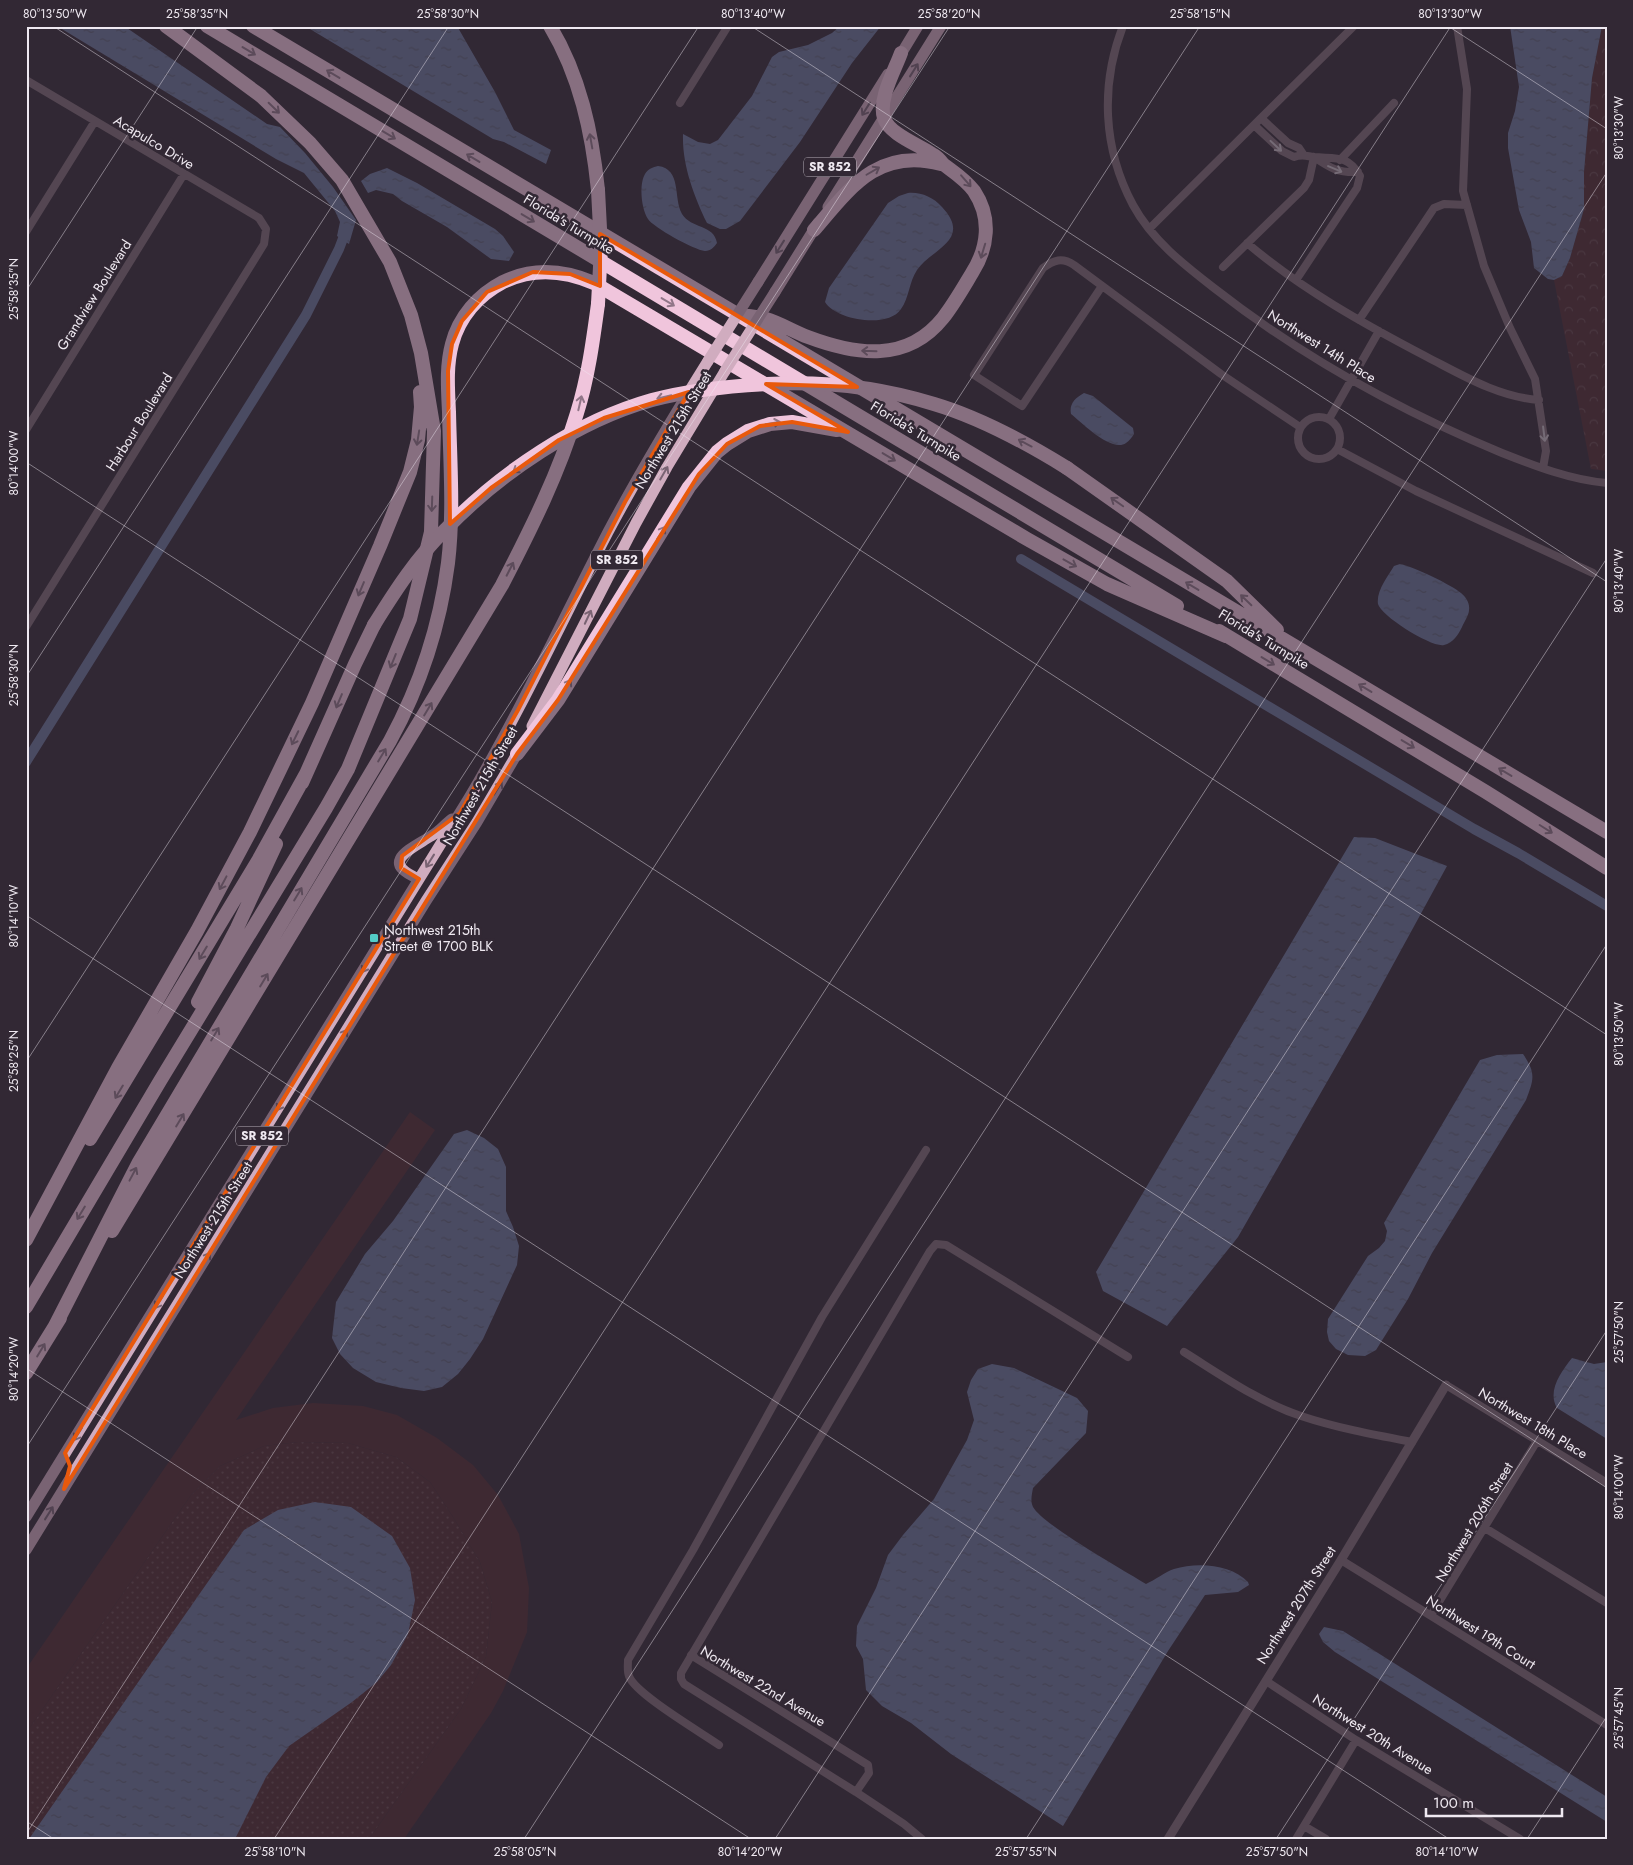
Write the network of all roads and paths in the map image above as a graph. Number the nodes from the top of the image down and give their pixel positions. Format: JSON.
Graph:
{"nodes":[{"id":1,"x":166,"y":26,"type":"edge"},
{"id":2,"x":207,"y":26,"type":"edge"},
{"id":3,"x":253,"y":26,"type":"edge"},
{"id":4,"x":550,"y":26,"type":"edge"},
{"id":5,"x":728,"y":26,"type":"edge"},
{"id":6,"x":918,"y":26,"type":"edge"},
{"id":7,"x":941,"y":26,"type":"edge"},
{"id":8,"x":1123,"y":26,"type":"edge"},
{"id":9,"x":1354,"y":26,"type":"edge"},
{"id":10,"x":1457,"y":26,"type":"edge"},
{"id":11,"x":901,"y":53,"type":"junction"},
{"id":12,"x":26,"y":80,"type":"edge"},
{"id":13,"x":680,"y":102,"type":"dead end"},
{"id":14,"x":1394,"y":103,"type":"dead end"},
{"id":15,"x":884,"y":117,"type":"junction"},
{"id":16,"x":1262,"y":118,"type":"junction"},
{"id":17,"x":95,"y":120,"type":"junction"},
{"id":18,"x":1254,"y":124,"type":"junction"},
{"id":19,"x":1303,"y":154,"type":"junction"},
{"id":20,"x":1314,"y":157,"type":"junction"},
{"id":21,"x":1340,"y":160,"type":"junction"},
{"id":22,"x":945,"y":165,"type":"junction"},
{"id":23,"x":1358,"y":172,"type":"junction"},
{"id":24,"x":184,"y":174,"type":"junction"},
{"id":25,"x":1466,"y":205,"type":"junction"},
{"id":26,"x":266,"y":229,"type":"joint"},
{"id":27,"x":1148,"y":229,"type":"junction"},
{"id":28,"x":814,"y":230,"type":"junction"},
{"id":29,"x":26,"y":232,"type":"edge"},
{"id":30,"x":376,"y":238,"type":"junction"},
{"id":31,"x":1247,"y":243,"type":"junction"},
{"id":32,"x":1223,"y":267,"type":"dead end"},
{"id":33,"x":1296,"y":280,"type":"junction"},
{"id":34,"x":1102,"y":286,"type":"junction"},
{"id":35,"x":734,"y":314,"type":"junction"},
{"id":36,"x":1359,"y":320,"type":"junction"},
{"id":37,"x":1379,"y":331,"type":"junction"},
{"id":38,"x":1352,"y":380,"type":"junction"},
{"id":39,"x":1539,"y":400,"type":"junction"},
{"id":40,"x":1329,"y":419,"type":"junction"},
{"id":41,"x":1300,"y":427,"type":"junction"},
{"id":42,"x":26,"y":430,"type":"edge"},
{"id":43,"x":848,"y":432,"type":"junction"},
{"id":44,"x":1337,"y":449,"type":"junction"},
{"id":45,"x":1544,"y":468,"type":"junction"},
{"id":46,"x":1607,"y":483,"type":"edge"},
{"id":47,"x":1593,"y":573,"type":"dead end"},
{"id":48,"x":26,"y":627,"type":"edge"},
{"id":49,"x":1226,"y":636,"type":"junction"},
{"id":50,"x":1294,"y":646,"type":"junction"},
{"id":51,"x":518,"y":754,"type":"junction"},
{"id":52,"x":306,"y":774,"type":"junction"},
{"id":53,"x":460,"y":813,"type":"junction"},
{"id":54,"x":1607,"y":832,"type":"edge"},
{"id":55,"x":1607,"y":868,"type":"edge"},
{"id":56,"x":419,"y":879,"type":"junction"},
{"id":57,"x":160,"y":1081,"type":"junction"},
{"id":58,"x":926,"y":1150,"type":"dead end"},
{"id":59,"x":26,"y":1240,"type":"edge"},
{"id":60,"x":26,"y":1245,"type":"edge"},
{"id":61,"x":26,"y":1307,"type":"edge"},
{"id":62,"x":55,"y":1326,"type":"junction"},
{"id":63,"x":1184,"y":1352,"type":"dead end"},
{"id":64,"x":1128,"y":1357,"type":"dead end"},
{"id":65,"x":26,"y":1373,"type":"edge"},
{"id":66,"x":1446,"y":1385,"type":"joint"},
{"id":67,"x":1538,"y":1441,"type":"junction"},
{"id":68,"x":1412,"y":1442,"type":"junction"},
{"id":69,"x":65,"y":1453,"type":"junction"},
{"id":70,"x":1607,"y":1483,"type":"edge"},
{"id":71,"x":64,"y":1489,"type":"junction"},
{"id":72,"x":26,"y":1517,"type":"edge"},
{"id":73,"x":1485,"y":1528,"type":"junction"},
{"id":74,"x":26,"y":1550,"type":"edge"},
{"id":75,"x":1341,"y":1560,"type":"junction"},
{"id":76,"x":1607,"y":1603,"type":"edge"},
{"id":77,"x":1431,"y":1615,"type":"junction"},
{"id":78,"x":691,"y":1655,"type":"junction"},
{"id":79,"x":1266,"y":1681,"type":"junction"},
{"id":80,"x":1607,"y":1725,"type":"edge"},
{"id":81,"x":1356,"y":1740,"type":"junction"},
{"id":82,"x":719,"y":1745,"type":"dead end"},
{"id":83,"x":856,"y":1792,"type":"junction"},
{"id":84,"x":1304,"y":1826,"type":"junction"},
{"id":85,"x":922,"y":1839,"type":"edge"},
{"id":86,"x":1168,"y":1839,"type":"edge"},
{"id":87,"x":1296,"y":1839,"type":"edge"},
{"id":88,"x":1326,"y":1839,"type":"edge"},
{"id":89,"x":1520,"y":1839,"type":"edge"}],
"edges":[{"from":1,"to":30,"type":"highway","one_way":true},
{"from":2,"to":49,"type":"highway","name":"Florida's Turnpike","one_way":true},
{"from":35,"to":3,"type":"highway","name":"Florida's Turnpike","one_way":true},
{"from":62,"to":4,"type":"highway","one_way":true,"bridge":true},
{"from":5,"to":13,"type":"street"},
{"from":6,"to":11,"type":"main road","name":"Northwest 215th Street","number":"SR 852"},
{"from":15,"to":7,"type":"main road","name":"Northwest 215th Street","number":"SR 852","one_way":true},
{"from":8,"to":27,"type":"street","name":"Northwest 14th Place"},
{"from":9,"to":16,"type":"street"},
{"from":10,"to":25,"type":"street"},
{"from":11,"to":15,"type":"highway"},
{"from":11,"to":53,"type":"main road","name":"Northwest 215th Street","number":"SR 852","one_way":true,"bridge":true},
{"from":12,"to":17,"type":"street","name":"Acapulco Drive"},
{"from":14,"to":21,"type":"street"},
{"from":15,"to":22,"type":"highway"},
{"from":15,"to":28,"type":"main road","name":"Northwest 215th Street","number":"SR 852"},
{"from":16,"to":18,"type":"street"},
{"from":16,"to":19,"type":"street"},
{"from":17,"to":24,"type":"street","name":"Acapulco Drive"},
{"from":17,"to":29,"type":"street"},
{"from":18,"to":19,"type":"street","one_way":true},
{"from":18,"to":27,"type":"street"},
{"from":19,"to":20,"type":"street"},
{"from":20,"to":21,"type":"street"},
{"from":20,"to":23,"type":"street","one_way":true},
{"from":20,"to":31,"type":"street"},
{"from":21,"to":23,"type":"street"},
{"from":28,"to":22,"type":"highway","one_way":true},
{"from":22,"to":35,"type":"highway","one_way":true},
{"from":23,"to":33,"type":"street"},
{"from":24,"to":26,"type":"street","name":"Acapulco Drive"},
{"from":24,"to":42,"type":"street","name":"Grandview Boulevard"},
{"from":25,"to":36,"type":"street"},
{"from":25,"to":39,"type":"street"},
{"from":26,"to":48,"type":"street","name":"Harbour Boulevard"},
{"from":27,"to":38,"type":"street","name":"Northwest 14th Place"},
{"from":51,"to":28,"type":"main road","name":"Northwest 215th Street","number":"SR 852","one_way":true,"bridge":true},
{"from":30,"to":57,"type":"highway","one_way":true},
{"from":30,"to":59,"type":"highway","one_way":true},
{"from":31,"to":32,"type":"street"},
{"from":31,"to":33,"type":"street"},
{"from":33,"to":36,"type":"street"},
{"from":34,"to":34,"type":"street"},
{"from":34,"to":41,"type":"street"},
{"from":50,"to":35,"type":"highway","name":"Florida's Turnpike","one_way":true},
{"from":36,"to":37,"type":"street"},
{"from":37,"to":38,"type":"street"},
{"from":37,"to":39,"type":"street"},
{"from":38,"to":40,"type":"street"},
{"from":38,"to":45,"type":"street","name":"Northwest 14th Place"},
{"from":39,"to":45,"type":"street","one_way":true},
{"from":40,"to":41,"type":"street"},
{"from":40,"to":44,"type":"street"},
{"from":41,"to":44,"type":"street"},
{"from":43,"to":49,"type":"highway","one_way":true},
{"from":51,"to":43,"type":"highway","one_way":true},
{"from":62,"to":43,"type":"highway","one_way":true},
{"from":44,"to":47,"type":"street"},
{"from":45,"to":46,"type":"street","name":"Northwest 14th Place"},
{"from":49,"to":55,"type":"highway","name":"Florida's Turnpike","one_way":true},
{"from":50,"to":52,"type":"highway","one_way":true,"bridge":true},
{"from":54,"to":50,"type":"highway","name":"Florida's Turnpike","one_way":true},
{"from":71,"to":51,"type":"main road","name":"Northwest 215th Street","number":"SR 852","one_way":true},
{"from":52,"to":57,"type":"highway"},
{"from":52,"to":60,"type":"highway","one_way":true},
{"from":53,"to":56,"type":"main road","name":"Northwest 215th Street","number":"SR 852","one_way":true},
{"from":53,"to":56,"type":"main road"},
{"from":56,"to":69,"type":"main road","name":"Northwest 215th Street","number":"SR 852","one_way":true},
{"from":57,"to":61,"type":"highway","one_way":true},
{"from":58,"to":82,"type":"street"},
{"from":65,"to":62,"type":"highway","one_way":true},
{"from":63,"to":68,"type":"street"},
{"from":64,"to":78,"type":"street"},
{"from":66,"to":67,"type":"street","name":"Northwest 18th Place"},
{"from":66,"to":68,"type":"street","name":"Northwest 207th Street"},
{"from":67,"to":70,"type":"street","name":"Northwest 18th Place"},
{"from":67,"to":73,"type":"street","name":"Northwest 206th Street"},
{"from":68,"to":75,"type":"street","name":"Northwest 207th Street"},
{"from":69,"to":71,"type":"main road"},
{"from":69,"to":72,"type":"main road","name":"Northwest 215th Street","number":"SR 852"},
{"from":74,"to":71,"type":"main road","name":"Northwest 215th Street","number":"SR 852","one_way":true},
{"from":73,"to":76,"type":"street"},
{"from":73,"to":77,"type":"street","name":"Northwest 206th Street"},
{"from":75,"to":77,"type":"street","name":"Northwest 19th Court"},
{"from":75,"to":79,"type":"street","name":"Northwest 207th Street"},
{"from":77,"to":80,"type":"street","name":"Northwest 19th Court"},
{"from":78,"to":83,"type":"street","name":"Northwest 22nd Avenue"},
{"from":78,"to":83,"type":"street","name":"Northwest 22nd Avenue"},
{"from":79,"to":81,"type":"street","name":"Northwest 20th Avenue"},
{"from":79,"to":86,"type":"street","name":"Northwest 207th Street"},
{"from":81,"to":84,"type":"street"},
{"from":81,"to":89,"type":"street","name":"Northwest 20th Avenue"},
{"from":83,"to":85,"type":"street","name":"Northwest 22nd Avenue"},
{"from":84,"to":87,"type":"street"},
{"from":84,"to":88,"type":"street"}]}
